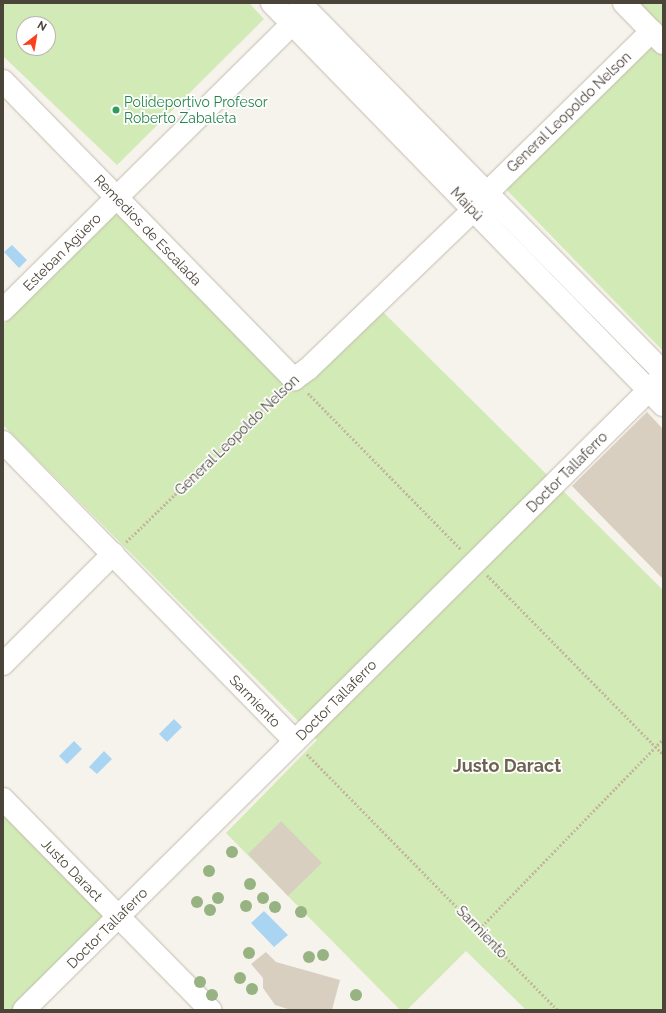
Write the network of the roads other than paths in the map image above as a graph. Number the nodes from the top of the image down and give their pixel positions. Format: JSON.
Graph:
{"nodes":[{"id":1,"x":272,"y":3,"type":"edge"},
{"id":2,"x":624,"y":3,"type":"edge"},
{"id":3,"x":303,"y":10,"type":"edge"},
{"id":4,"x":658,"y":37,"type":"edge"},
{"id":5,"x":3,"y":81,"type":"edge"},
{"id":6,"x":487,"y":193,"type":"junction"},
{"id":7,"x":117,"y":198,"type":"junction"},
{"id":8,"x":473,"y":210,"type":"junction"},
{"id":9,"x":3,"y":310,"type":"edge"},
{"id":10,"x":663,"y":372,"type":"edge"},
{"id":11,"x":294,"y":379,"type":"joint"},
{"id":12,"x":658,"y":391,"type":"edge"},
{"id":13,"x":3,"y":442,"type":"edge"},
{"id":14,"x":113,"y":554,"type":"junction"},
{"id":15,"x":3,"y":664,"type":"edge"},
{"id":16,"x":294,"y":741,"type":"junction"},
{"id":17,"x":3,"y":799,"type":"edge"},
{"id":18,"x":118,"y":917,"type":"junction"},
{"id":19,"x":24,"y":1010,"type":"edge"},
{"id":20,"x":210,"y":1010,"type":"edge"}],
"edges":[{"from":1,"to":3,"type":"street","name":"Maipú"},
{"from":2,"to":4,"type":"street"},
{"from":3,"to":6,"type":"street","name":"Maipú"},
{"from":3,"to":7,"type":"street","name":"Esteban Agüero"},
{"from":3,"to":8,"type":"street","name":"Maipú"},
{"from":4,"to":6,"type":"street","name":"General Leopoldo Nelson"},
{"from":5,"to":7,"type":"street","name":"Remedios de Escalada"},
{"from":6,"to":8,"type":"street","name":"General Leopoldo Nelson"},
{"from":6,"to":10,"type":"street","name":"Maipú"},
{"from":7,"to":9,"type":"street","name":"Esteban Agüero"},
{"from":7,"to":11,"type":"street","name":"Remedios de Escalada"},
{"from":8,"to":11,"type":"street","name":"General Leopoldo Nelson"},
{"from":8,"to":12,"type":"street","name":"Maipú"},
{"from":12,"to":16,"type":"street","name":"Doctor Tallaferro"},
{"from":13,"to":14,"type":"street","name":"Sarmiento"},
{"from":14,"to":15,"type":"street"},
{"from":14,"to":16,"type":"street","name":"Sarmiento"},
{"from":16,"to":18,"type":"street","name":"Doctor Tallaferro"},
{"from":17,"to":18,"type":"street","name":"Justo Daract"},
{"from":18,"to":19,"type":"street","name":"Doctor Tallaferro"},
{"from":18,"to":20,"type":"street","name":"Justo Daract"}]}
